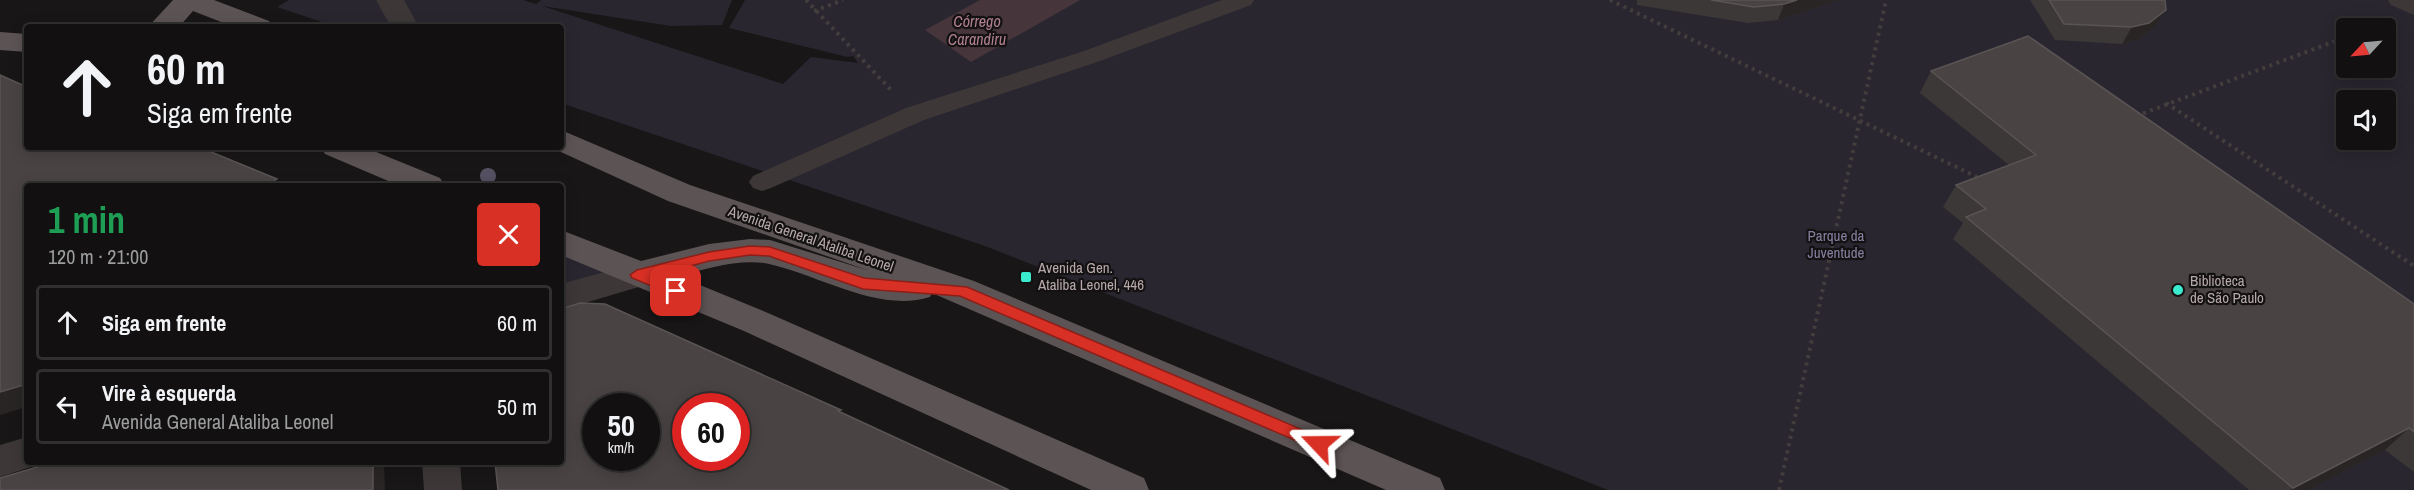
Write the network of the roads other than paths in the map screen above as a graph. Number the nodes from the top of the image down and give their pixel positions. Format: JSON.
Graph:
{"nodes":[{"id":1,"x":188,"y":0,"type":"edge"},
{"id":2,"x":390,"y":0,"type":"edge"},
{"id":3,"x":1243,"y":0,"type":"edge"},
{"id":4,"x":2399,"y":0,"type":"edge"},
{"id":5,"x":2414,"y":8,"type":"edge"},
{"id":6,"x":166,"y":24,"type":"edge"},
{"id":7,"x":251,"y":24,"type":"edge"},
{"id":8,"x":403,"y":24,"type":"edge"},
{"id":9,"x":0,"y":41,"type":"edge"},
{"id":10,"x":24,"y":44,"type":"edge"},
{"id":11,"x":564,"y":141,"type":"edge"},
{"id":12,"x":343,"y":150,"type":"edge"},
{"id":13,"x":762,"y":182,"type":"dead end"},
{"id":14,"x":420,"y":183,"type":"edge"},
{"id":15,"x":564,"y":243,"type":"edge"},
{"id":16,"x":637,"y":275,"type":"junction"},
{"id":17,"x":962,"y":291,"type":"junction"},
{"id":18,"x":564,"y":296,"type":"edge"},
{"id":19,"x":24,"y":454,"type":"edge"},
{"id":20,"x":0,"y":461,"type":"edge"},
{"id":21,"x":441,"y":465,"type":"edge"},
{"id":22,"x":443,"y":490,"type":"edge"},
{"id":23,"x":1130,"y":490,"type":"edge"},
{"id":24,"x":1426,"y":490,"type":"edge"}],
"edges":[{"from":1,"to":6,"type":"main road"},
{"from":1,"to":7,"type":"main road"},
{"from":2,"to":8,"type":"street"},
{"from":3,"to":13,"type":"street"},
{"from":4,"to":5,"type":"street"},
{"from":9,"to":10,"type":"main road"},
{"from":11,"to":17,"type":"main road","name":"Avenida General Ataliba Leonel"},
{"from":12,"to":14,"type":"main road"},
{"from":15,"to":16,"type":"main road"},
{"from":16,"to":17,"type":"main road"},
{"from":16,"to":18,"type":"street"},
{"from":16,"to":23,"type":"main road"},
{"from":17,"to":24,"type":"main road","name":"Avenida General Ataliba Leonel"},
{"from":19,"to":20,"type":"street"},
{"from":21,"to":22,"type":"street"}]}
